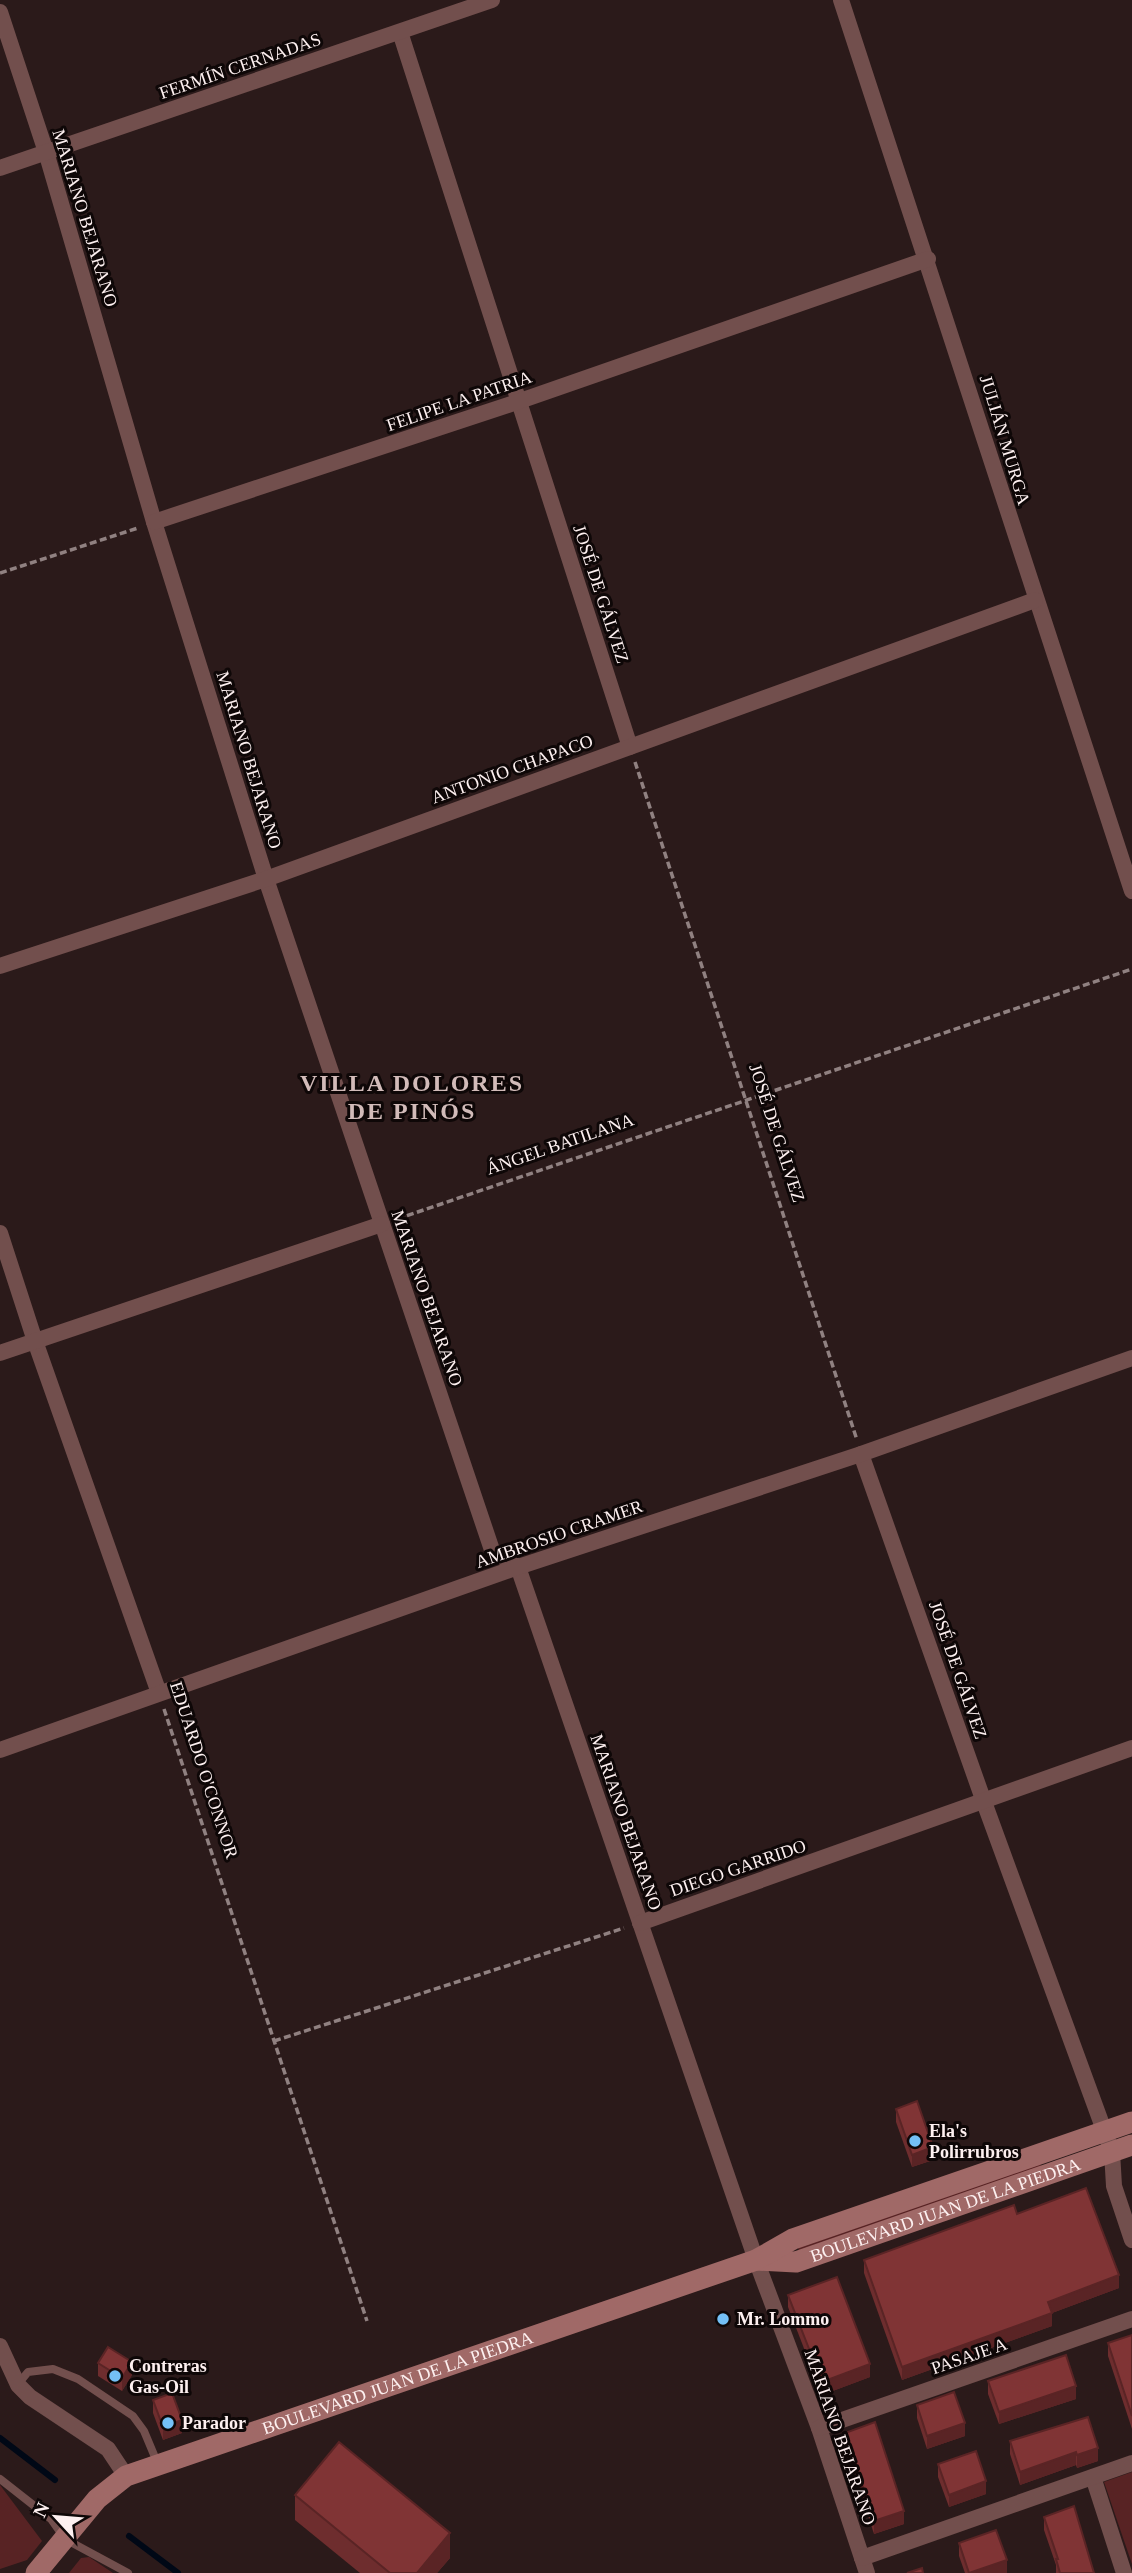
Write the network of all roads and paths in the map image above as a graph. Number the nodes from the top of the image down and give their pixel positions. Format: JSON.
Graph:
{"nodes":[{"id":1,"x":492,"y":0,"type":"edge"},
{"id":2,"x":841,"y":0,"type":"edge"},
{"id":3,"x":0,"y":12,"type":"edge"},
{"id":4,"x":400,"y":32,"type":"junction"},
{"id":5,"x":46,"y":152,"type":"junction"},
{"id":6,"x":0,"y":168,"type":"edge"},
{"id":7,"x":928,"y":259,"type":"junction"},
{"id":8,"x":517,"y":401,"type":"junction"},
{"id":9,"x":155,"y":522,"type":"junction"},
{"id":10,"x":0,"y":573,"type":"edge"},
{"id":11,"x":1035,"y":600,"type":"junction"},
{"id":12,"x":630,"y":747,"type":"junction"},
{"id":13,"x":266,"y":879,"type":"junction"},
{"id":14,"x":1132,"y":891,"type":"edge"},
{"id":15,"x":0,"y":966,"type":"edge"},
{"id":16,"x":1132,"y":969,"type":"edge"},
{"id":17,"x":746,"y":1101,"type":"junction"},
{"id":18,"x":382,"y":1224,"type":"junction"},
{"id":19,"x":0,"y":1233,"type":"edge"},
{"id":20,"x":35,"y":1342,"type":"junction"},
{"id":21,"x":0,"y":1353,"type":"edge"},
{"id":22,"x":1132,"y":1358,"type":"edge"},
{"id":23,"x":861,"y":1454,"type":"junction"},
{"id":24,"x":518,"y":1567,"type":"junction"},
{"id":25,"x":159,"y":1693,"type":"junction"},
{"id":26,"x":1132,"y":1748,"type":"edge"},
{"id":27,"x":0,"y":1750,"type":"edge"},
{"id":28,"x":984,"y":1802,"type":"junction"},
{"id":29,"x":639,"y":1923,"type":"junction"},
{"id":30,"x":274,"y":2041,"type":"junction"},
{"id":31,"x":1132,"y":2122,"type":"edge"},
{"id":32,"x":1104,"y":2132,"type":"junction"},
{"id":33,"x":1132,"y":2146,"type":"edge"},
{"id":34,"x":1112,"y":2152,"type":"junction"},
{"id":35,"x":1132,"y":2240,"type":"edge"},
{"id":36,"x":756,"y":2260,"type":"junction"},
{"id":37,"x":1132,"y":2319,"type":"edge"},
{"id":38,"x":367,"y":2322,"type":"dead end"},
{"id":39,"x":0,"y":2346,"type":"edge"},
{"id":40,"x":18,"y":2385,"type":"junction"},
{"id":41,"x":819,"y":2428,"type":"junction"},
{"id":42,"x":1132,"y":2463,"type":"edge"},
{"id":43,"x":158,"y":2465,"type":"junction"},
{"id":44,"x":126,"y":2476,"type":"junction"},
{"id":45,"x":1093,"y":2477,"type":"junction"},
{"id":46,"x":0,"y":2479,"type":"edge"},
{"id":47,"x":65,"y":2539,"type":"junction"},
{"id":48,"x":864,"y":2565,"type":"edge"},
{"id":49,"x":36,"y":2573,"type":"edge"},
{"id":50,"x":128,"y":2573,"type":"edge"},
{"id":51,"x":1124,"y":2573,"type":"edge"}],
"edges":[{"from":1,"to":4,"type":"street","name":"FERMÍN CERNADAS"},
{"from":2,"to":7,"type":"street","name":"JULIÁN MURGA"},
{"from":3,"to":5,"type":"street","name":"MARIANO BEJARANO"},
{"from":4,"to":5,"type":"street","name":"FERMÍN CERNADAS"},
{"from":4,"to":8,"type":"street","name":"JOSÉ DE GÁLVEZ"},
{"from":5,"to":6,"type":"street","name":"FERMÍN CERNADAS"},
{"from":5,"to":9,"type":"street","name":"MARIANO BEJARANO"},
{"from":7,"to":8,"type":"street","name":"FELIPE LA PATRIA"},
{"from":7,"to":11,"type":"street","name":"JULIÁN MURGA"},
{"from":8,"to":9,"type":"street","name":"FELIPE LA PATRIA"},
{"from":8,"to":12,"type":"street","name":"JOSÉ DE GÁLVEZ"},
{"from":9,"to":10,"type":"path"},
{"from":9,"to":13,"type":"street","name":"MARIANO BEJARANO"},
{"from":11,"to":12,"type":"street","name":"ANTONIO CHAPACO"},
{"from":11,"to":14,"type":"street","name":"JULIÁN MURGA"},
{"from":12,"to":13,"type":"street","name":"ANTONIO CHAPACO"},
{"from":12,"to":17,"type":"path","name":"JOSÉ DE GÁLVEZ"},
{"from":13,"to":15,"type":"street","name":"ANTONIO CHAPACO"},
{"from":13,"to":18,"type":"street","name":"MARIANO BEJARANO"},
{"from":16,"to":17,"type":"path","name":"ÁNGEL BATILANA"},
{"from":17,"to":18,"type":"path","name":"ÁNGEL BATILANA"},
{"from":17,"to":23,"type":"path","name":"JOSÉ DE GÁLVEZ"},
{"from":18,"to":20,"type":"street"},
{"from":18,"to":24,"type":"street","name":"MARIANO BEJARANO"},
{"from":19,"to":20,"type":"street","name":"EDUARDO O'CONNOR"},
{"from":20,"to":21,"type":"street"},
{"from":20,"to":25,"type":"street","name":"EDUARDO O'CONNOR"},
{"from":22,"to":23,"type":"street","name":"AMBROSIO CRAMER"},
{"from":23,"to":24,"type":"street","name":"AMBROSIO CRAMER"},
{"from":23,"to":28,"type":"street","name":"JOSÉ DE GÁLVEZ"},
{"from":24,"to":25,"type":"street","name":"AMBROSIO CRAMER"},
{"from":24,"to":29,"type":"street","name":"MARIANO BEJARANO"},
{"from":25,"to":27,"type":"street","name":"AMBROSIO CRAMER"},
{"from":25,"to":30,"type":"path","name":"EDUARDO O'CONNOR"},
{"from":26,"to":28,"type":"street","name":"DIEGO GARRIDO"},
{"from":28,"to":29,"type":"street","name":"DIEGO GARRIDO"},
{"from":28,"to":32,"type":"street","name":"JOSÉ DE GÁLVEZ"},
{"from":29,"to":30,"type":"path"},
{"from":29,"to":36,"type":"street","name":"MARIANO BEJARANO"},
{"from":30,"to":38,"type":"path","name":"EDUARDO O'CONNOR"},
{"from":31,"to":32,"type":"main road","name":"BOULEVARD JUAN DE LA PIEDRA"},
{"from":32,"to":34,"type":"street","name":"JOSÉ DE GÁLVEZ"},
{"from":32,"to":36,"type":"main road","name":"BOULEVARD JUAN DE LA PIEDRA"},
{"from":33,"to":34,"type":"main road","name":"BOULEVARD JUAN DE LA PIEDRA"},
{"from":34,"to":35,"type":"street","name":"JOSÉ DE GÁLVEZ"},
{"from":34,"to":36,"type":"main road","name":"BOULEVARD JUAN DE LA PIEDRA"},
{"from":36,"to":41,"type":"street","name":"MARIANO BEJARANO"},
{"from":36,"to":43,"type":"main road","name":"BOULEVARD JUAN DE LA PIEDRA"},
{"from":37,"to":41,"type":"street","name":"PASAJE A"},
{"from":39,"to":40,"type":"street"},
{"from":40,"to":43,"type":"lane"},
{"from":40,"to":44,"type":"street"},
{"from":41,"to":48,"type":"street","name":"MARIANO BEJARANO"},
{"from":42,"to":45,"type":"street"},
{"from":43,"to":44,"type":"main road","name":"BOULEVARD JUAN DE LA PIEDRA"},
{"from":44,"to":47,"type":"main road","name":"BOULEVARD JUAN DE LA PIEDRA"},
{"from":45,"to":48,"type":"street"},
{"from":45,"to":51,"type":"street"},
{"from":46,"to":47,"type":"lane"},
{"from":47,"to":49,"type":"main road","name":"BOULEVARD JUAN DE LA PIEDRA"},
{"from":47,"to":50,"type":"lane"}]}
